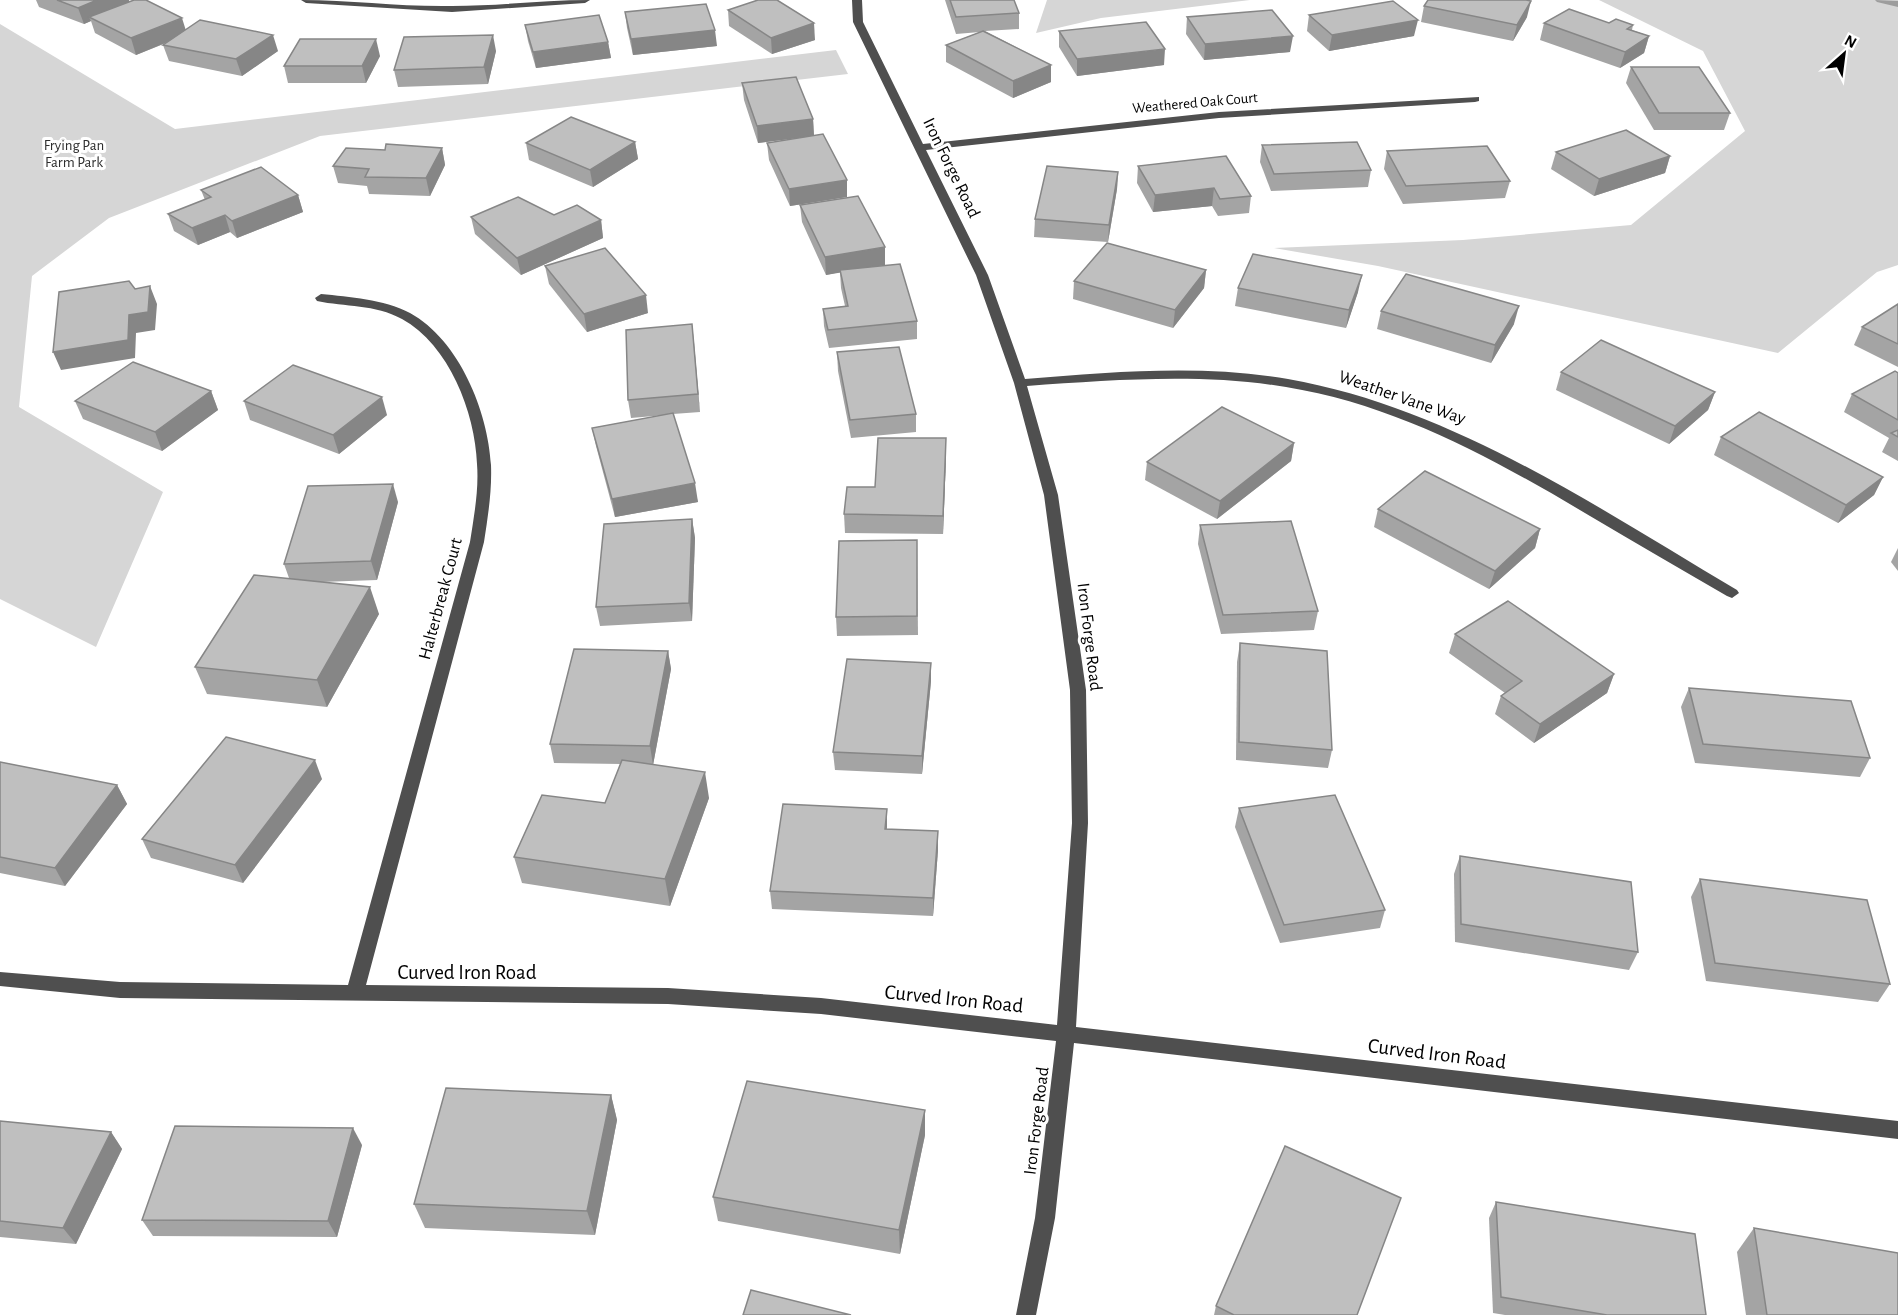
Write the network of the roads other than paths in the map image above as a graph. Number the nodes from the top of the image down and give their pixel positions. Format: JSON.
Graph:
{"nodes":[{"id":1,"x":306,"y":0,"type":"edge"},
{"id":2,"x":585,"y":0,"type":"edge"},
{"id":3,"x":857,"y":0,"type":"edge"},
{"id":4,"x":1475,"y":99,"type":"dead end"},
{"id":5,"x":919,"y":147,"type":"junction"},
{"id":6,"x":321,"y":298,"type":"dead end"},
{"id":7,"x":1020,"y":383,"type":"junction"},
{"id":8,"x":1732,"y":593,"type":"dead end"},
{"id":9,"x":0,"y":979,"type":"edge"},
{"id":10,"x":355,"y":993,"type":"junction"},
{"id":11,"x":1066,"y":1034,"type":"junction"},
{"id":12,"x":1898,"y":1130,"type":"edge"},
{"id":13,"x":1026,"y":1315,"type":"edge"}],
"edges":[{"from":1,"to":2,"type":"street"},
{"from":3,"to":5,"type":"street","name":"Iron Forge Road"},
{"from":4,"to":5,"type":"street","name":"Weathered Oak Court"},
{"from":5,"to":7,"type":"street","name":"Iron Forge Road"},
{"from":6,"to":10,"type":"street","name":"Halterbreak Court"},
{"from":7,"to":8,"type":"street","name":"Weather Vane Way"},
{"from":7,"to":11,"type":"street","name":"Iron Forge Road"},
{"from":9,"to":10,"type":"street","name":"Curved Iron Road"},
{"from":10,"to":11,"type":"street","name":"Curved Iron Road"},
{"from":11,"to":12,"type":"street","name":"Curved Iron Road"},
{"from":11,"to":13,"type":"street","name":"Iron Forge Road"}]}
